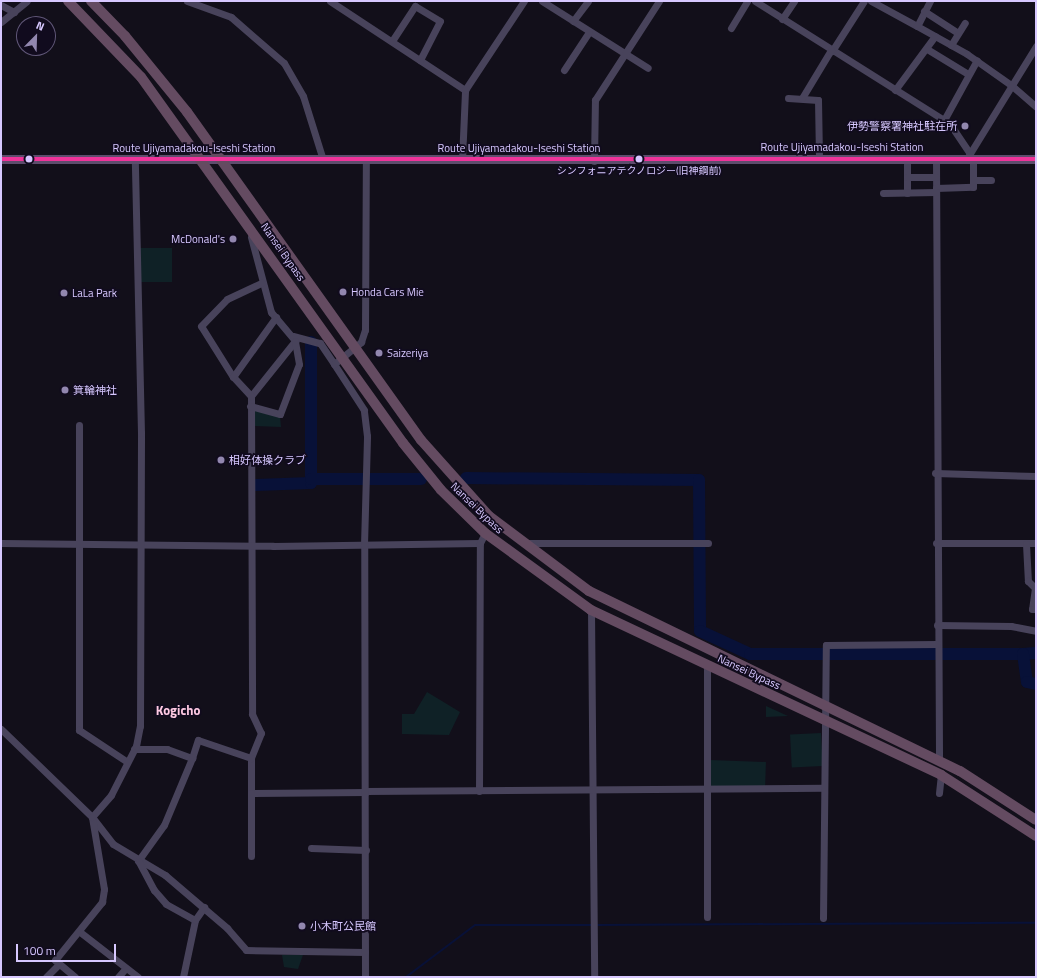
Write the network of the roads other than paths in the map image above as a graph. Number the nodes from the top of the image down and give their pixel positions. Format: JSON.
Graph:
{"nodes":[{"id":1,"x":27,"y":1,"type":"edge"},
{"id":2,"x":68,"y":1,"type":"edge"},
{"id":3,"x":91,"y":1,"type":"edge"},
{"id":4,"x":188,"y":1,"type":"edge"},
{"id":5,"x":330,"y":1,"type":"edge"},
{"id":6,"x":524,"y":1,"type":"edge"},
{"id":7,"x":542,"y":1,"type":"edge"},
{"id":8,"x":588,"y":1,"type":"edge"},
{"id":9,"x":659,"y":1,"type":"edge"},
{"id":10,"x":747,"y":1,"type":"edge"},
{"id":11,"x":755,"y":1,"type":"edge"},
{"id":12,"x":794,"y":1,"type":"edge"},
{"id":13,"x":864,"y":1,"type":"edge"},
{"id":14,"x":871,"y":1,"type":"edge"},
{"id":15,"x":930,"y":1,"type":"edge"},
{"id":16,"x":551,"y":4,"type":"edge"},
{"id":17,"x":1,"y":5,"type":"edge"},
{"id":18,"x":924,"y":11,"type":"junction"},
{"id":19,"x":14,"y":12,"type":"junction"},
{"id":20,"x":782,"y":19,"type":"junction"},
{"id":21,"x":573,"y":21,"type":"junction"},
{"id":22,"x":1,"y":22,"type":"edge"},
{"id":23,"x":965,"y":22,"type":"dead end"},
{"id":24,"x":917,"y":26,"type":"junction"},
{"id":25,"x":731,"y":28,"type":"dead end"},
{"id":26,"x":589,"y":32,"type":"junction"},
{"id":27,"x":958,"y":33,"type":"junction"},
{"id":28,"x":935,"y":36,"type":"junction"},
{"id":29,"x":392,"y":41,"type":"junction"},
{"id":30,"x":951,"y":44,"type":"junction"},
{"id":31,"x":1036,"y":46,"type":"edge"},
{"id":32,"x":927,"y":49,"type":"junction"},
{"id":33,"x":832,"y":50,"type":"junction"},
{"id":34,"x":626,"y":53,"type":"junction"},
{"id":35,"x":420,"y":60,"type":"junction"},
{"id":36,"x":977,"y":60,"type":"junction"},
{"id":37,"x":648,"y":68,"type":"dead end"},
{"id":38,"x":564,"y":70,"type":"dead end"},
{"id":39,"x":968,"y":74,"type":"junction"},
{"id":40,"x":1011,"y":85,"type":"junction"},
{"id":41,"x":465,"y":90,"type":"junction"},
{"id":42,"x":895,"y":90,"type":"junction"},
{"id":43,"x":788,"y":98,"type":"dead end"},
{"id":44,"x":802,"y":98,"type":"junction"},
{"id":45,"x":1036,"y":107,"type":"edge"},
{"id":46,"x":944,"y":120,"type":"junction"},
{"id":47,"x":970,"y":157,"type":"junction"},
{"id":48,"x":1,"y":159,"type":"edge"},
{"id":49,"x":936,"y":159,"type":"junction"},
{"id":50,"x":1036,"y":159,"type":"edge"},
{"id":51,"x":224,"y":160,"type":"junction"},
{"id":52,"x":323,"y":160,"type":"junction"},
{"id":53,"x":366,"y":160,"type":"junction"},
{"id":54,"x":462,"y":160,"type":"junction"},
{"id":55,"x":819,"y":160,"type":"junction"},
{"id":56,"x":135,"y":161,"type":"junction"},
{"id":57,"x":204,"y":161,"type":"junction"},
{"id":58,"x":594,"y":161,"type":"junction"},
{"id":59,"x":907,"y":164,"type":"dead end"},
{"id":60,"x":936,"y":177,"type":"junction"},
{"id":61,"x":907,"y":178,"type":"junction"},
{"id":62,"x":973,"y":180,"type":"junction"},
{"id":63,"x":991,"y":180,"type":"dead end"},
{"id":64,"x":936,"y":190,"type":"junction"},
{"id":65,"x":883,"y":193,"type":"dead end"},
{"id":66,"x":907,"y":193,"type":"junction"},
{"id":67,"x":251,"y":237,"type":"dead end"},
{"id":68,"x":262,"y":284,"type":"junction"},
{"id":69,"x":276,"y":317,"type":"junction"},
{"id":70,"x":294,"y":339,"type":"junction"},
{"id":71,"x":355,"y":349,"type":"junction"},
{"id":72,"x":343,"y":358,"type":"junction"},
{"id":73,"x":334,"y":364,"type":"junction"},
{"id":74,"x":233,"y":377,"type":"junction"},
{"id":75,"x":251,"y":396,"type":"junction"},
{"id":76,"x":250,"y":406,"type":"junction"},
{"id":77,"x":79,"y":425,"type":"dead end"},
{"id":78,"x":935,"y":473,"type":"junction"},
{"id":79,"x":1036,"y":476,"type":"edge"},
{"id":80,"x":485,"y":533,"type":"junction"},
{"id":81,"x":1,"y":543,"type":"edge"},
{"id":82,"x":139,"y":543,"type":"junction"},
{"id":83,"x":480,"y":543,"type":"junction"},
{"id":84,"x":708,"y":543,"type":"dead end"},
{"id":85,"x":936,"y":543,"type":"junction"},
{"id":86,"x":1036,"y":543,"type":"edge"},
{"id":87,"x":79,"y":544,"type":"junction"},
{"id":88,"x":522,"y":544,"type":"junction"},
{"id":89,"x":1026,"y":544,"type":"junction"},
{"id":90,"x":251,"y":545,"type":"junction"},
{"id":91,"x":364,"y":545,"type":"junction"},
{"id":92,"x":1036,"y":609,"type":"edge"},
{"id":93,"x":591,"y":610,"type":"junction"},
{"id":94,"x":937,"y":625,"type":"junction"},
{"id":95,"x":1036,"y":631,"type":"edge"},
{"id":96,"x":937,"y":644,"type":"junction"},
{"id":97,"x":707,"y":666,"type":"junction"},
{"id":98,"x":826,"y":706,"type":"junction"},
{"id":99,"x":825,"y":721,"type":"junction"},
{"id":100,"x":1,"y":729,"type":"edge"},
{"id":101,"x":134,"y":749,"type":"junction"},
{"id":102,"x":192,"y":758,"type":"junction"},
{"id":103,"x":251,"y":758,"type":"junction"},
{"id":104,"x":939,"y":760,"type":"junction"},
{"id":105,"x":126,"y":761,"type":"junction"},
{"id":106,"x":941,"y":775,"type":"junction"},
{"id":107,"x":708,"y":788,"type":"junction"},
{"id":108,"x":824,"y":788,"type":"junction"},
{"id":109,"x":592,"y":790,"type":"junction"},
{"id":110,"x":366,"y":791,"type":"junction"},
{"id":111,"x":479,"y":791,"type":"junction"},
{"id":112,"x":252,"y":793,"type":"junction"},
{"id":113,"x":939,"y":793,"type":"dead end"},
{"id":114,"x":92,"y":817,"type":"junction"},
{"id":115,"x":1036,"y":820,"type":"edge"},
{"id":116,"x":1036,"y":836,"type":"edge"},
{"id":117,"x":312,"y":848,"type":"dead end"},
{"id":118,"x":366,"y":850,"type":"junction"},
{"id":119,"x":251,"y":856,"type":"dead end"},
{"id":120,"x":138,"y":862,"type":"junction"},
{"id":121,"x":204,"y":907,"type":"junction"},
{"id":122,"x":706,"y":916,"type":"dead end"},
{"id":123,"x":822,"y":918,"type":"dead end"},
{"id":124,"x":195,"y":920,"type":"junction"},
{"id":125,"x":80,"y":932,"type":"junction"},
{"id":126,"x":365,"y":952,"type":"junction"},
{"id":127,"x":58,"y":964,"type":"junction"},
{"id":128,"x":125,"y":969,"type":"junction"},
{"id":129,"x":46,"y":977,"type":"edge"},
{"id":130,"x":75,"y":977,"type":"edge"},
{"id":131,"x":118,"y":977,"type":"edge"},
{"id":132,"x":138,"y":977,"type":"edge"},
{"id":133,"x":183,"y":977,"type":"edge"},
{"id":134,"x":365,"y":977,"type":"edge"},
{"id":135,"x":594,"y":977,"type":"edge"}],
"edges":[{"from":1,"to":19,"type":"street"},
{"from":2,"to":57,"type":"highway","name":"Nansei Bypass"},
{"from":3,"to":51,"type":"highway","name":"Nansei Bypass"},
{"from":4,"to":52,"type":"street"},
{"from":5,"to":29,"type":"street"},
{"from":6,"to":41,"type":"street"},
{"from":7,"to":16,"type":"street"},
{"from":8,"to":21,"type":"street"},
{"from":9,"to":34,"type":"street"},
{"from":10,"to":25,"type":"street"},
{"from":11,"to":20,"type":"street"},
{"from":12,"to":20,"type":"street"},
{"from":13,"to":33,"type":"street"},
{"from":14,"to":24,"type":"street"},
{"from":15,"to":18,"type":"street"},
{"from":16,"to":21,"type":"street"},
{"from":17,"to":19,"type":"street"},
{"from":18,"to":24,"type":"street"},
{"from":18,"to":27,"type":"street"},
{"from":19,"to":22,"type":"street"},
{"from":20,"to":33,"type":"street"},
{"from":21,"to":26,"type":"street"},
{"from":23,"to":27,"type":"street"},
{"from":24,"to":28,"type":"street"},
{"from":26,"to":34,"type":"street"},
{"from":26,"to":38,"type":"street"},
{"from":27,"to":30,"type":"street"},
{"from":28,"to":30,"type":"street"},
{"from":28,"to":32,"type":"street"},
{"from":29,"to":35,"type":"street"},
{"from":29,"to":35,"type":"street"},
{"from":30,"to":36,"type":"street"},
{"from":31,"to":40,"type":"street"},
{"from":32,"to":39,"type":"street"},
{"from":32,"to":42,"type":"street"},
{"from":33,"to":42,"type":"street"},
{"from":33,"to":44,"type":"street"},
{"from":34,"to":37,"type":"street"},
{"from":34,"to":58,"type":"street"},
{"from":35,"to":41,"type":"street"},
{"from":36,"to":39,"type":"street"},
{"from":36,"to":40,"type":"street"},
{"from":39,"to":46,"type":"street"},
{"from":40,"to":45,"type":"street"},
{"from":40,"to":47,"type":"street"},
{"from":41,"to":54,"type":"street"},
{"from":42,"to":46,"type":"street"},
{"from":43,"to":44,"type":"street"},
{"from":44,"to":55,"type":"street"},
{"from":46,"to":47,"type":"street"},
{"from":47,"to":49,"type":"main road","name":"Route Ujiyamadakou-Iseshi Station"},
{"from":47,"to":50,"type":"main road","name":"Route Ujiyamadakou-Iseshi Station"},
{"from":47,"to":62,"type":"street"},
{"from":48,"to":56,"type":"main road","name":"Route Ujiyamadakou-Iseshi Station"},
{"from":49,"to":55,"type":"main road","name":"Route Ujiyamadakou-Iseshi Station"},
{"from":49,"to":60,"type":"street"},
{"from":51,"to":52,"type":"main road","name":"Route Ujiyamadakou-Iseshi Station"},
{"from":51,"to":57,"type":"main road","name":"Route Ujiyamadakou-Iseshi Station"},
{"from":51,"to":71,"type":"highway","name":"Nansei Bypass"},
{"from":52,"to":53,"type":"main road","name":"Route Ujiyamadakou-Iseshi Station"},
{"from":53,"to":54,"type":"main road","name":"Route Ujiyamadakou-Iseshi Station"},
{"from":53,"to":71,"type":"street"},
{"from":54,"to":58,"type":"main road","name":"Route Ujiyamadakou-Iseshi Station"},
{"from":55,"to":58,"type":"main road","name":"Route Ujiyamadakou-Iseshi Station"},
{"from":56,"to":57,"type":"main road","name":"Route Ujiyamadakou-Iseshi Station"},
{"from":56,"to":82,"type":"street"},
{"from":57,"to":72,"type":"highway","name":"Nansei Bypass"},
{"from":59,"to":61,"type":"street"},
{"from":60,"to":61,"type":"street"},
{"from":60,"to":64,"type":"street"},
{"from":61,"to":66,"type":"street"},
{"from":62,"to":63,"type":"street"},
{"from":62,"to":64,"type":"street"},
{"from":64,"to":66,"type":"street"},
{"from":64,"to":78,"type":"street"},
{"from":65,"to":66,"type":"street"},
{"from":67,"to":68,"type":"street"},
{"from":68,"to":69,"type":"street"},
{"from":68,"to":74,"type":"street"},
{"from":69,"to":70,"type":"street"},
{"from":69,"to":74,"type":"street"},
{"from":70,"to":73,"type":"street"},
{"from":70,"to":75,"type":"street"},
{"from":70,"to":76,"type":"street"},
{"from":71,"to":72,"type":"street"},
{"from":71,"to":88,"type":"highway","name":"Nansei Bypass"},
{"from":72,"to":73,"type":"street"},
{"from":72,"to":80,"type":"highway","name":"Nansei Bypass"},
{"from":73,"to":91,"type":"street"},
{"from":74,"to":75,"type":"street"},
{"from":75,"to":76,"type":"street"},
{"from":76,"to":90,"type":"street"},
{"from":77,"to":87,"type":"street"},
{"from":78,"to":79,"type":"street"},
{"from":78,"to":85,"type":"street"},
{"from":80,"to":83,"type":"street"},
{"from":80,"to":93,"type":"highway","name":"Nansei Bypass"},
{"from":81,"to":87,"type":"street"},
{"from":82,"to":87,"type":"street"},
{"from":82,"to":90,"type":"street"},
{"from":82,"to":101,"type":"street"},
{"from":83,"to":91,"type":"street"},
{"from":83,"to":111,"type":"street"},
{"from":84,"to":88,"type":"street"},
{"from":85,"to":89,"type":"street"},
{"from":85,"to":94,"type":"street"},
{"from":86,"to":89,"type":"street"},
{"from":87,"to":105,"type":"street"},
{"from":88,"to":98,"type":"highway","name":"Nansei Bypass"},
{"from":89,"to":92,"type":"street"},
{"from":90,"to":91,"type":"street"},
{"from":90,"to":103,"type":"street"},
{"from":91,"to":110,"type":"street"},
{"from":93,"to":97,"type":"highway","name":"Nansei Bypass"},
{"from":93,"to":109,"type":"street"},
{"from":94,"to":95,"type":"street"},
{"from":94,"to":96,"type":"street"},
{"from":96,"to":98,"type":"street"},
{"from":96,"to":104,"type":"street"},
{"from":97,"to":99,"type":"highway","name":"Nansei Bypass"},
{"from":97,"to":107,"type":"street"},
{"from":98,"to":99,"type":"street"},
{"from":98,"to":104,"type":"highway","name":"Nansei Bypass"},
{"from":99,"to":106,"type":"highway","name":"Nansei Bypass"},
{"from":99,"to":108,"type":"street"},
{"from":100,"to":114,"type":"street"},
{"from":101,"to":102,"type":"street"},
{"from":101,"to":105,"type":"street"},
{"from":102,"to":103,"type":"street"},
{"from":102,"to":120,"type":"street"},
{"from":103,"to":112,"type":"street"},
{"from":104,"to":115,"type":"highway","name":"Nansei Bypass"},
{"from":105,"to":114,"type":"street"},
{"from":106,"to":113,"type":"street"},
{"from":106,"to":116,"type":"highway","name":"Nansei Bypass"},
{"from":107,"to":108,"type":"street"},
{"from":107,"to":109,"type":"street"},
{"from":107,"to":122,"type":"street"},
{"from":108,"to":123,"type":"street"},
{"from":109,"to":111,"type":"street"},
{"from":109,"to":135,"type":"street"},
{"from":110,"to":111,"type":"street"},
{"from":110,"to":112,"type":"street"},
{"from":110,"to":118,"type":"street"},
{"from":112,"to":119,"type":"street"},
{"from":114,"to":120,"type":"street"},
{"from":114,"to":125,"type":"street"},
{"from":117,"to":118,"type":"street"},
{"from":118,"to":126,"type":"street"},
{"from":120,"to":121,"type":"street"},
{"from":120,"to":124,"type":"street"},
{"from":121,"to":124,"type":"street"},
{"from":121,"to":126,"type":"street"},
{"from":124,"to":133,"type":"street"},
{"from":125,"to":127,"type":"street"},
{"from":125,"to":128,"type":"street"},
{"from":126,"to":134,"type":"street"},
{"from":127,"to":129,"type":"street"},
{"from":127,"to":130,"type":"street"},
{"from":128,"to":131,"type":"street"},
{"from":128,"to":132,"type":"street"}]}
